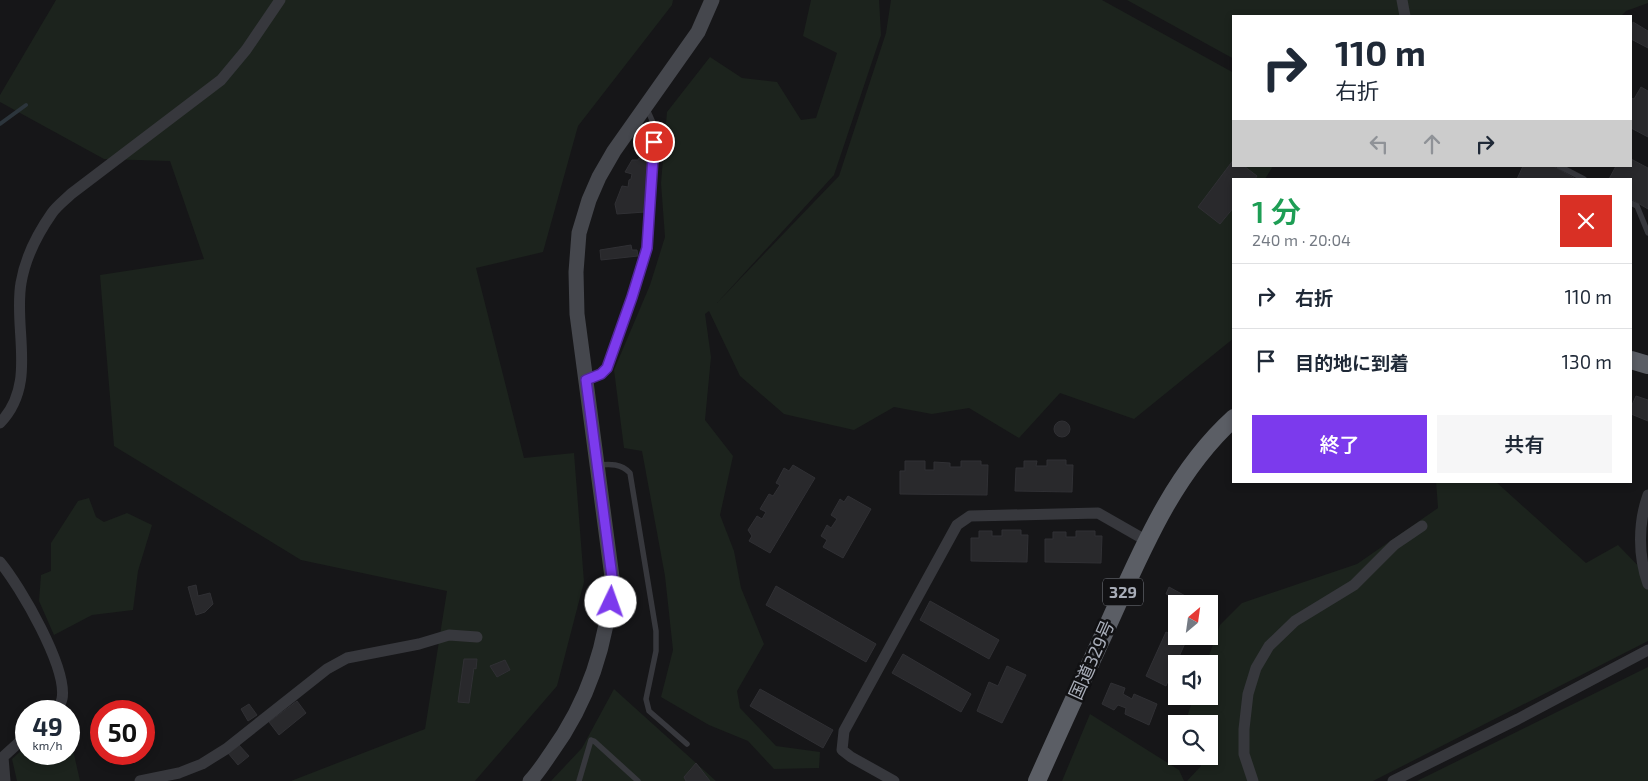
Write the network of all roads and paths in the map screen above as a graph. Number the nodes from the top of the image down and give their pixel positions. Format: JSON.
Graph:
{"nodes":[{"id":1,"x":280,"y":0,"type":"edge"},
{"id":2,"x":712,"y":0,"type":"edge"},
{"id":3,"x":1402,"y":0,"type":"edge"},
{"id":4,"x":1405,"y":15,"type":"edge"},
{"id":5,"x":646,"y":107,"type":"junction"},
{"id":6,"x":1561,"y":167,"type":"edge"},
{"id":7,"x":1582,"y":178,"type":"edge"},
{"id":8,"x":1632,"y":203,"type":"edge"},
{"id":9,"x":1648,"y":233,"type":"edge"},
{"id":10,"x":1632,"y":360,"type":"edge"},
{"id":11,"x":1648,"y":366,"type":"edge"},
{"id":12,"x":586,"y":380,"type":"junction"},
{"id":13,"x":1232,"y":420,"type":"edge"},
{"id":14,"x":0,"y":422,"type":"edge"},
{"id":15,"x":597,"y":465,"type":"junction"},
{"id":16,"x":1648,"y":495,"type":"edge"},
{"id":17,"x":1422,"y":526,"type":"dead end"},
{"id":18,"x":1147,"y":541,"type":"junction"},
{"id":19,"x":0,"y":562,"type":"edge"},
{"id":20,"x":1648,"y":584,"type":"edge"},
{"id":21,"x":477,"y":637,"type":"dead end"},
{"id":22,"x":1648,"y":650,"type":"edge"},
{"id":23,"x":61,"y":700,"type":"edge"},
{"id":24,"x":688,"y":744,"type":"dead end"},
{"id":25,"x":15,"y":746,"type":"edge"},
{"id":26,"x":533,"y":780,"type":"edge"},
{"id":27,"x":5,"y":781,"type":"edge"},
{"id":28,"x":140,"y":781,"type":"edge"},
{"id":29,"x":579,"y":781,"type":"edge"},
{"id":30,"x":638,"y":781,"type":"edge"},
{"id":31,"x":894,"y":781,"type":"edge"},
{"id":32,"x":1037,"y":781,"type":"edge"},
{"id":33,"x":1253,"y":781,"type":"edge"},
{"id":34,"x":1393,"y":781,"type":"edge"}],
"edges":[{"from":1,"to":14,"type":"street"},
{"from":2,"to":5,"type":"main road"},
{"from":3,"to":4,"type":"street"},
{"from":5,"to":12,"type":"main road"},
{"from":5,"to":12,"type":"lane"},
{"from":6,"to":7,"type":"lane"},
{"from":8,"to":9,"type":"lane"},
{"from":10,"to":11,"type":"highway"},
{"from":12,"to":15,"type":"main road"},
{"from":13,"to":18,"type":"highway","name":"国道329号","number":"329"},
{"from":15,"to":24,"type":"lane"},
{"from":15,"to":26,"type":"main road"},
{"from":16,"to":20,"type":"street"},
{"from":17,"to":33,"type":"street"},
{"from":18,"to":31,"type":"street"},
{"from":18,"to":32,"type":"highway","name":"国道329号","number":"329"},
{"from":19,"to":23,"type":"street"},
{"from":21,"to":28,"type":"street"},
{"from":22,"to":34,"type":"street"},
{"from":25,"to":27,"type":"street"},
{"from":29,"to":30,"type":"lane"}]}
